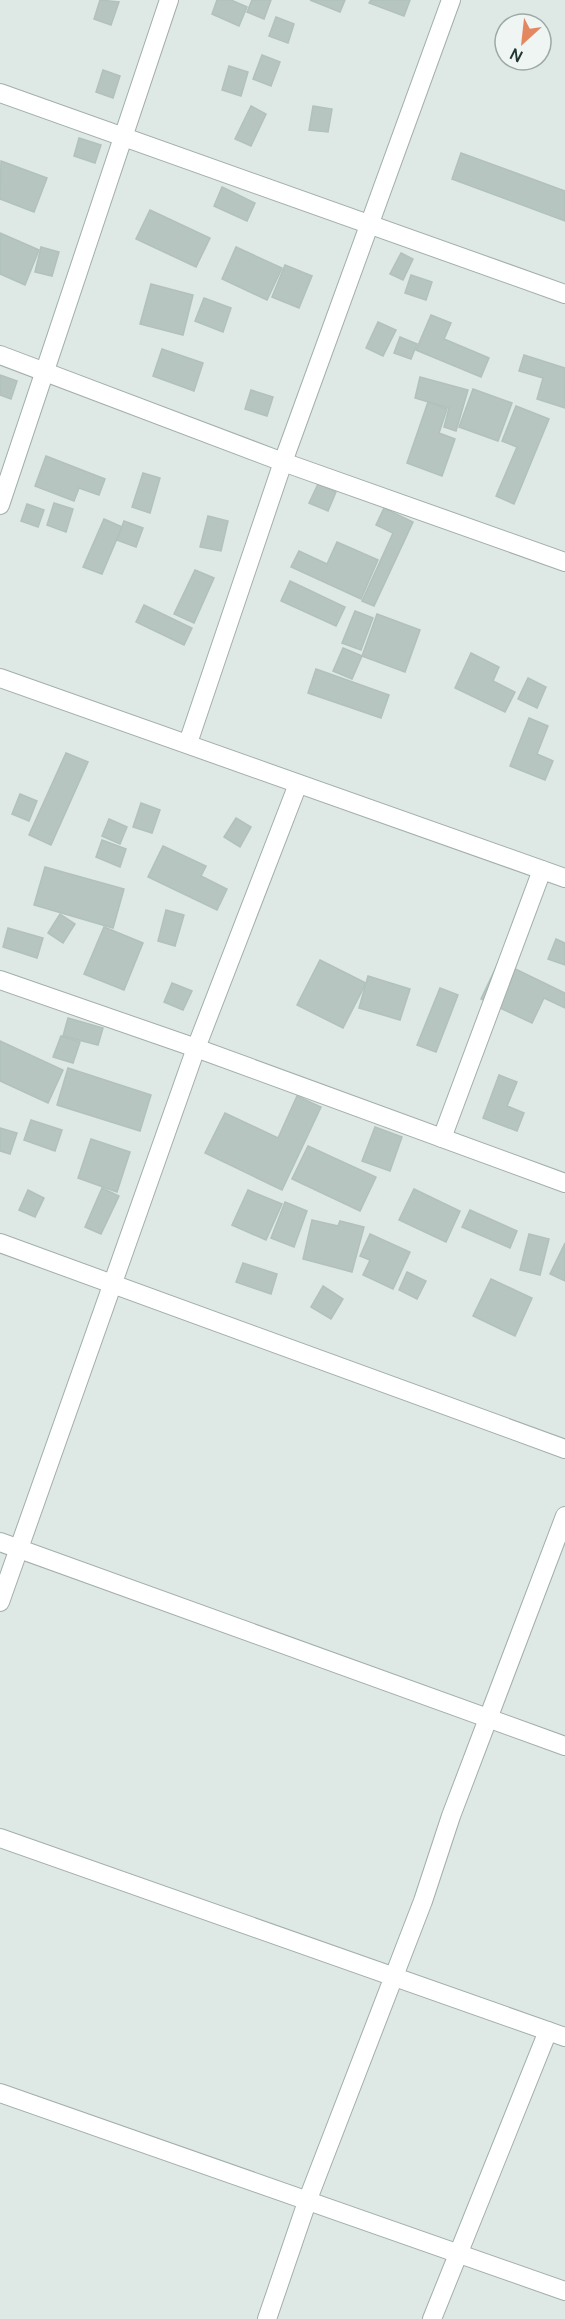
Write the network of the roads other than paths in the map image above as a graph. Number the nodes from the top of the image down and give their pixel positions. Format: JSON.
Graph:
{"nodes":[{"id":1,"x":169,"y":0,"type":"edge"},
{"id":2,"x":451,"y":0,"type":"edge"},
{"id":3,"x":0,"y":93,"type":"edge"},
{"id":4,"x":122,"y":136,"type":"junction"},
{"id":5,"x":368,"y":222,"type":"junction"},
{"id":6,"x":565,"y":294,"type":"edge"},
{"id":7,"x":0,"y":355,"type":"edge"},
{"id":8,"x":45,"y":372,"type":"junction"},
{"id":9,"x":283,"y":462,"type":"junction"},
{"id":10,"x":0,"y":505,"type":"edge"},
{"id":11,"x":565,"y":562,"type":"edge"},
{"id":12,"x":0,"y":678,"type":"edge"},
{"id":13,"x":188,"y":743,"type":"junction"},
{"id":14,"x":298,"y":784,"type":"junction"},
{"id":15,"x":542,"y":870,"type":"junction"},
{"id":16,"x":565,"y":878,"type":"edge"},
{"id":17,"x":0,"y":981,"type":"edge"},
{"id":18,"x":196,"y":1048,"type":"junction"},
{"id":19,"x":442,"y":1138,"type":"junction"},
{"id":20,"x":565,"y":1183,"type":"edge"},
{"id":21,"x":0,"y":1244,"type":"edge"},
{"id":22,"x":114,"y":1284,"type":"junction"},
{"id":23,"x":565,"y":1449,"type":"edge"},
{"id":24,"x":565,"y":1516,"type":"edge"},
{"id":25,"x":0,"y":1542,"type":"edge"},
{"id":26,"x":20,"y":1549,"type":"junction"},
{"id":27,"x":0,"y":1602,"type":"edge"},
{"id":28,"x":488,"y":1719,"type":"junction"},
{"id":29,"x":565,"y":1746,"type":"edge"},
{"id":30,"x":0,"y":1838,"type":"edge"},
{"id":31,"x":394,"y":1978,"type":"junction"},
{"id":32,"x":548,"y":2031,"type":"junction"},
{"id":33,"x":565,"y":2037,"type":"edge"},
{"id":34,"x":0,"y":2093,"type":"edge"},
{"id":35,"x":308,"y":2199,"type":"junction"},
{"id":36,"x":458,"y":2253,"type":"junction"},
{"id":37,"x":565,"y":2291,"type":"edge"},
{"id":38,"x":267,"y":2319,"type":"edge"},
{"id":39,"x":432,"y":2319,"type":"edge"}],
"edges":[{"from":1,"to":4,"type":"street"},
{"from":2,"to":5,"type":"street"},
{"from":3,"to":4,"type":"street"},
{"from":4,"to":5,"type":"street"},
{"from":4,"to":8,"type":"street"},
{"from":5,"to":6,"type":"street"},
{"from":5,"to":9,"type":"street"},
{"from":7,"to":8,"type":"street"},
{"from":8,"to":9,"type":"street"},
{"from":8,"to":10,"type":"street"},
{"from":9,"to":11,"type":"street"},
{"from":9,"to":13,"type":"street"},
{"from":12,"to":13,"type":"street"},
{"from":13,"to":14,"type":"street"},
{"from":14,"to":15,"type":"street"},
{"from":14,"to":18,"type":"street"},
{"from":15,"to":16,"type":"street"},
{"from":15,"to":19,"type":"street"},
{"from":17,"to":18,"type":"street"},
{"from":18,"to":19,"type":"street"},
{"from":18,"to":22,"type":"street"},
{"from":19,"to":20,"type":"street"},
{"from":21,"to":22,"type":"street"},
{"from":22,"to":23,"type":"street"},
{"from":22,"to":26,"type":"street"},
{"from":24,"to":28,"type":"street"},
{"from":25,"to":26,"type":"street"},
{"from":26,"to":27,"type":"street"},
{"from":26,"to":28,"type":"street"},
{"from":28,"to":29,"type":"street"},
{"from":28,"to":31,"type":"street"},
{"from":30,"to":31,"type":"street"},
{"from":31,"to":32,"type":"street"},
{"from":31,"to":35,"type":"street"},
{"from":32,"to":33,"type":"street"},
{"from":32,"to":36,"type":"street"},
{"from":34,"to":35,"type":"street"},
{"from":35,"to":36,"type":"street"},
{"from":35,"to":38,"type":"street"},
{"from":36,"to":37,"type":"street"},
{"from":36,"to":39,"type":"street"}]}
